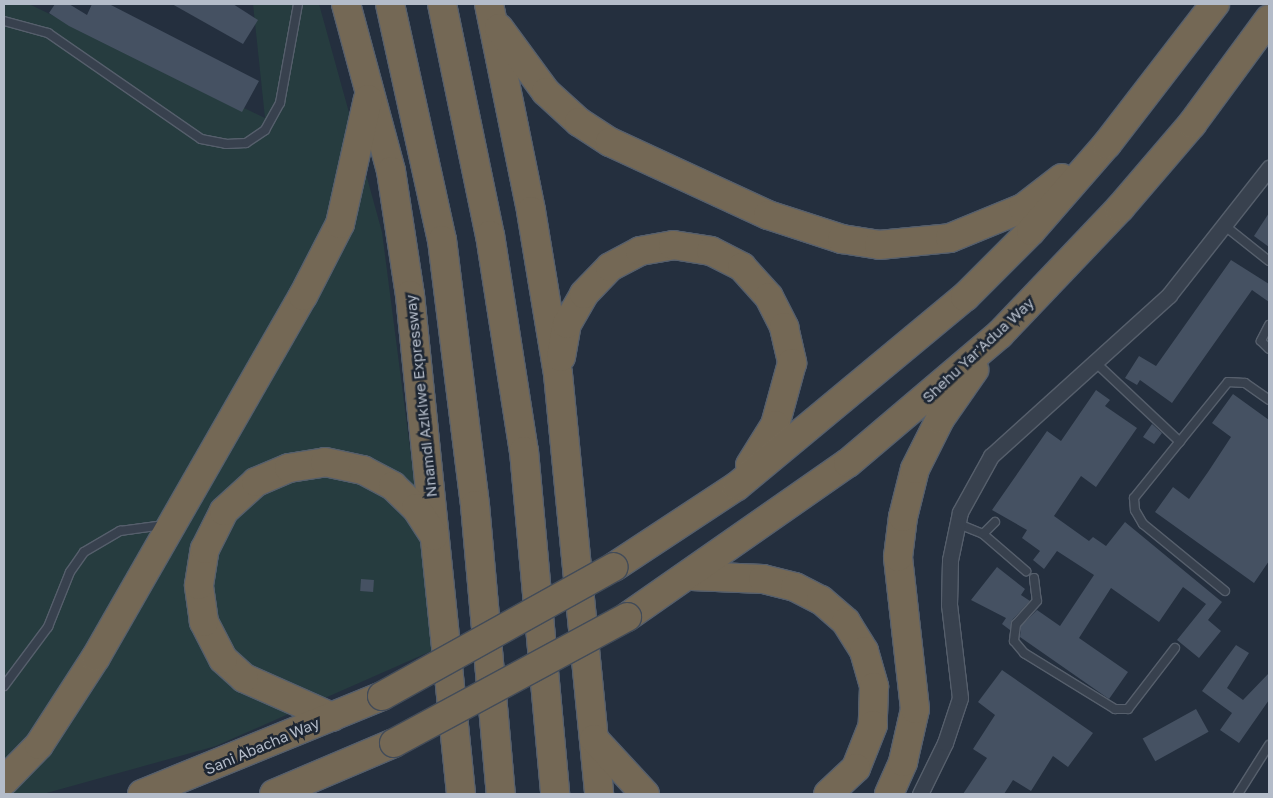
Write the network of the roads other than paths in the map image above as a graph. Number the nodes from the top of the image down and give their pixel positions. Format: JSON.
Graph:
{"nodes":[{"id":1,"x":298,"y":4,"type":"edge"},
{"id":2,"x":346,"y":4,"type":"edge"},
{"id":3,"x":390,"y":4,"type":"edge"},
{"id":4,"x":442,"y":4,"type":"edge"},
{"id":5,"x":1215,"y":4,"type":"edge"},
{"id":6,"x":491,"y":13,"type":"edge"},
{"id":7,"x":1269,"y":19,"type":"edge"},
{"id":8,"x":4,"y":21,"type":"edge"},
{"id":9,"x":370,"y":88,"type":"junction"},
{"id":10,"x":1107,"y":144,"type":"junction"},
{"id":11,"x":1269,"y":168,"type":"edge"},
{"id":12,"x":1226,"y":226,"type":"junction"},
{"id":13,"x":1269,"y":261,"type":"edge"},
{"id":14,"x":1269,"y":325,"type":"edge"},
{"id":15,"x":1000,"y":334,"type":"junction"},
{"id":16,"x":1269,"y":349,"type":"edge"},
{"id":17,"x":1096,"y":363,"type":"junction"},
{"id":18,"x":558,"y":374,"type":"junction"},
{"id":19,"x":1269,"y":400,"type":"edge"},
{"id":20,"x":1180,"y":442,"type":"junction"},
{"id":21,"x":736,"y":486,"type":"junction"},
{"id":22,"x":995,"y":522,"type":"dead end"},
{"id":23,"x":956,"y":523,"type":"junction"},
{"id":24,"x":175,"y":524,"type":"junction"},
{"id":25,"x":983,"y":534,"type":"junction"},
{"id":26,"x":436,"y":540,"type":"junction"},
{"id":27,"x":1026,"y":571,"type":"dead end"},
{"id":28,"x":692,"y":576,"type":"junction"},
{"id":29,"x":1034,"y":578,"type":"dead end"},
{"id":30,"x":1225,"y":591,"type":"dead end"},
{"id":31,"x":1175,"y":648,"type":"dead end"},
{"id":32,"x":4,"y":686,"type":"edge"},
{"id":33,"x":332,"y":717,"type":"junction"},
{"id":34,"x":594,"y":739,"type":"junction"},
{"id":35,"x":1269,"y":745,"type":"edge"},
{"id":36,"x":4,"y":781,"type":"edge"},
{"id":37,"x":283,"y":792,"type":"edge"},
{"id":38,"x":142,"y":794,"type":"edge"},
{"id":39,"x":461,"y":794,"type":"edge"},
{"id":40,"x":501,"y":794,"type":"edge"},
{"id":41,"x":555,"y":794,"type":"edge"},
{"id":42,"x":598,"y":794,"type":"edge"},
{"id":43,"x":645,"y":794,"type":"edge"},
{"id":44,"x":828,"y":794,"type":"edge"},
{"id":45,"x":888,"y":794,"type":"edge"},
{"id":46,"x":920,"y":794,"type":"edge"},
{"id":47,"x":1238,"y":794,"type":"edge"}],
"edges":[{"from":1,"to":8,"type":"lane"},
{"from":2,"to":9,"type":"highway","name":"Nnamdi Azikiwe Expressway"},
{"from":3,"to":40,"type":"highway"},
{"from":4,"to":41,"type":"highway"},
{"from":5,"to":10,"type":"highway"},
{"from":6,"to":10,"type":"highway"},
{"from":6,"to":18,"type":"highway"},
{"from":7,"to":15,"type":"highway","name":"Shehu Yar'Adua Way"},
{"from":9,"to":24,"type":"highway"},
{"from":9,"to":26,"type":"highway","name":"Nnamdi Azikiwe Expressway"},
{"from":10,"to":21,"type":"highway"},
{"from":11,"to":12,"type":"street"},
{"from":12,"to":13,"type":"lane"},
{"from":12,"to":17,"type":"street"},
{"from":14,"to":16,"type":"lane"},
{"from":15,"to":28,"type":"highway","name":"Shehu Yar'Adua Way"},
{"from":15,"to":45,"type":"highway"},
{"from":17,"to":20,"type":"lane"},
{"from":17,"to":23,"type":"street"},
{"from":18,"to":21,"type":"highway"},
{"from":18,"to":34,"type":"highway"},
{"from":19,"to":20,"type":"lane"},
{"from":20,"to":30,"type":"lane"},
{"from":21,"to":33,"type":"highway","name":"Sani Abacha Way","bridge":true},
{"from":22,"to":25,"type":"lane"},
{"from":23,"to":25,"type":"lane"},
{"from":23,"to":46,"type":"street"},
{"from":24,"to":32,"type":"lane"},
{"from":24,"to":36,"type":"highway"},
{"from":25,"to":27,"type":"lane"},
{"from":26,"to":33,"type":"highway"},
{"from":26,"to":39,"type":"highway","name":"Nnamdi Azikiwe Expressway"},
{"from":28,"to":37,"type":"highway","name":"Shehu Yar'Adua Way","bridge":true},
{"from":28,"to":44,"type":"highway"},
{"from":29,"to":31,"type":"lane"},
{"from":33,"to":38,"type":"highway","name":"Sani Abacha Way"},
{"from":34,"to":42,"type":"highway"},
{"from":34,"to":43,"type":"highway"},
{"from":35,"to":47,"type":"lane"}]}
